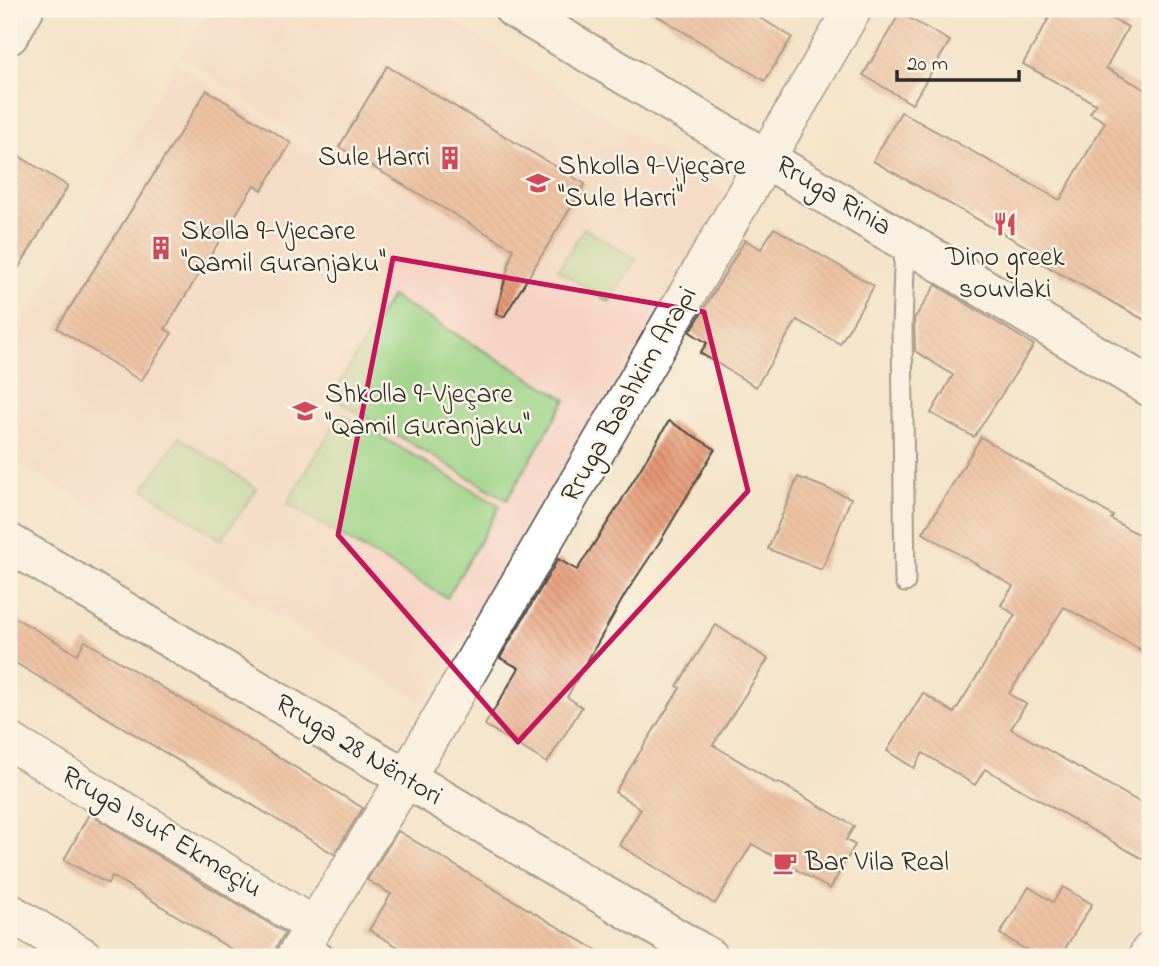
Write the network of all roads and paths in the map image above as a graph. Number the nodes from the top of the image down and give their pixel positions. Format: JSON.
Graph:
{"nodes":[{"id":1,"x":24,"y":9,"type":"edge"},
{"id":2,"x":514,"y":9,"type":"edge"},
{"id":3,"x":853,"y":9,"type":"edge"},
{"id":4,"x":9,"y":36,"type":"edge"},
{"id":5,"x":767,"y":158,"type":"junction"},
{"id":6,"x":905,"y":241,"type":"junction"},
{"id":7,"x":1150,"y":387,"type":"edge"},
{"id":8,"x":9,"y":543,"type":"edge"},
{"id":9,"x":905,"y":582,"type":"dead end"},
{"id":10,"x":9,"y":741,"type":"edge"},
{"id":11,"x":405,"y":780,"type":"junction"},
{"id":12,"x":9,"y":912,"type":"edge"},
{"id":13,"x":310,"y":946,"type":"edge"},
{"id":14,"x":1150,"y":951,"type":"edge"},
{"id":15,"x":84,"y":957,"type":"edge"},
{"id":16,"x":708,"y":957,"type":"edge"},
{"id":17,"x":1147,"y":957,"type":"edge"}],
"edges":[{"from":1,"to":4,"type":"main road"},
{"from":2,"to":5,"type":"main road","name":"Rruga Rinia"},
{"from":3,"to":5,"type":"street","name":"Rruga Bashkim Arapi"},
{"from":5,"to":6,"type":"main road","name":"Rruga Rinia"},
{"from":5,"to":11,"type":"street","name":"Rruga Bashkim Arapi"},
{"from":6,"to":7,"type":"main road","name":"Rruga Rinia"},
{"from":6,"to":9,"type":"lane"},
{"from":8,"to":11,"type":"main road","name":"Rruga 28 Nëntori"},
{"from":10,"to":13,"type":"street","name":"Rruga Isuf Ekmeçiu"},
{"from":11,"to":13,"type":"street","name":"Rruga Bashkim Arapi"},
{"from":11,"to":16,"type":"main road","name":"Rruga 28 Nëntori"},
{"from":12,"to":15,"type":"street"},
{"from":14,"to":17,"type":"street"}]}
